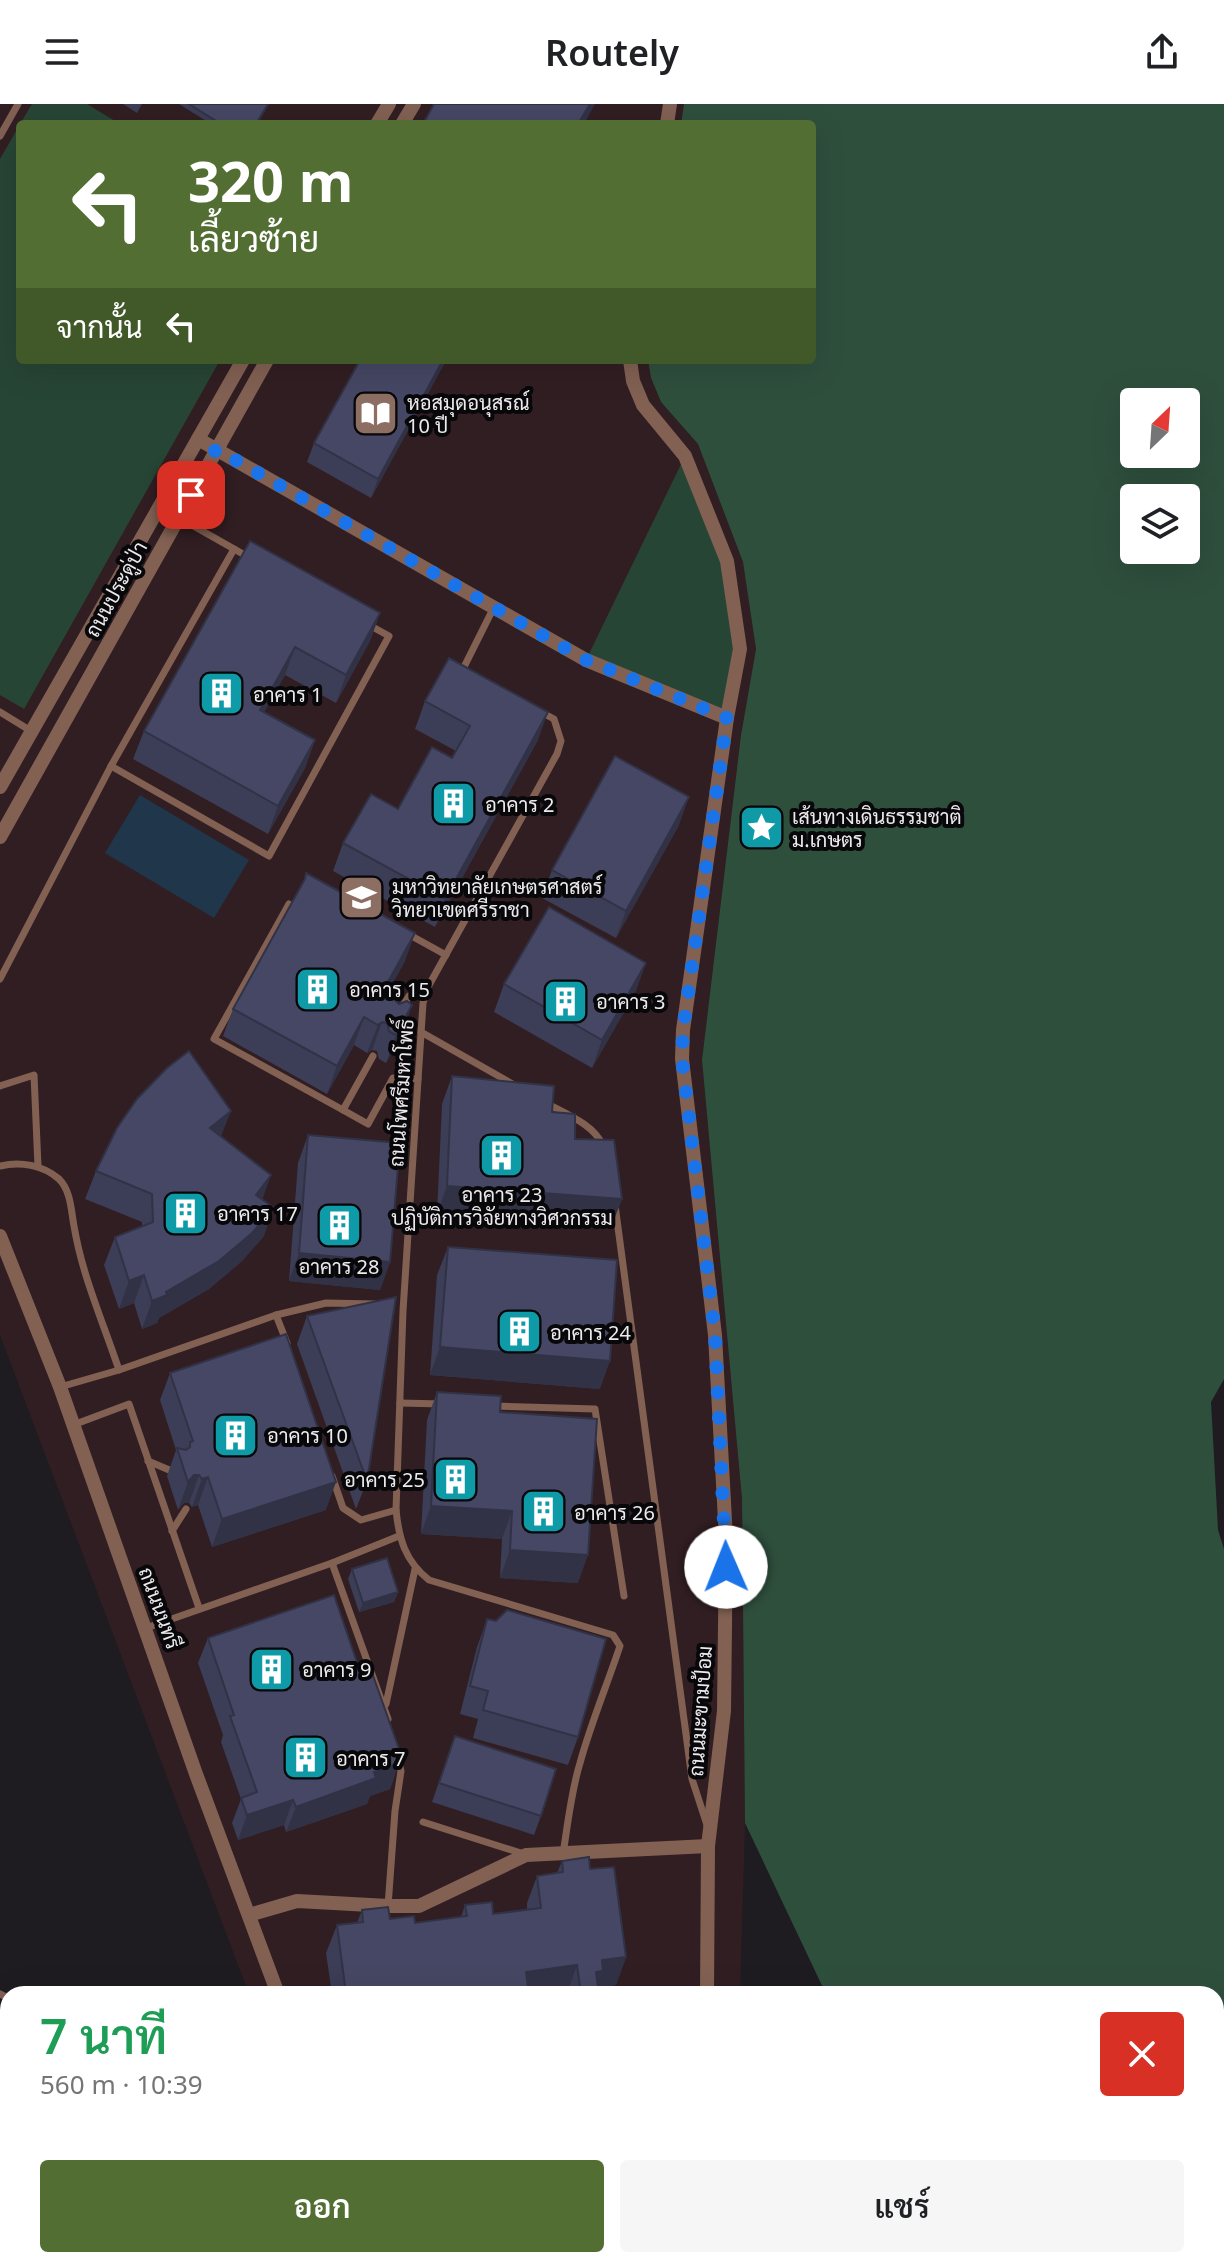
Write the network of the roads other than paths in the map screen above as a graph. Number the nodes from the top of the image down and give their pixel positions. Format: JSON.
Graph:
{"nodes":[{"id":1,"x":18,"y":104,"type":"edge"},
{"id":2,"x":0,"y":136,"type":"edge"},
{"id":3,"x":241,"y":364,"type":"edge"},
{"id":4,"x":265,"y":364,"type":"edge"},
{"id":5,"x":631,"y":364,"type":"edge"},
{"id":6,"x":198,"y":439,"type":"junction"},
{"id":7,"x":216,"y":449,"type":"junction"},
{"id":8,"x":160,"y":507,"type":"junction"},
{"id":9,"x":179,"y":518,"type":"junction"},
{"id":10,"x":234,"y":549,"type":"junction"},
{"id":11,"x":260,"y":564,"type":"edge"},
{"id":12,"x":494,"y":607,"type":"junction"},
{"id":13,"x":363,"y":622,"type":"edge"},
{"id":14,"x":475,"y":678,"type":"edge"},
{"id":15,"x":528,"y":706,"type":"edge"},
{"id":16,"x":3,"y":714,"type":"edge"},
{"id":17,"x":727,"y":718,"type":"junction"},
{"id":18,"x":0,"y":726,"type":"edge"},
{"id":19,"x":31,"y":731,"type":"junction"},
{"id":20,"x":111,"y":766,"type":"junction"},
{"id":21,"x":0,"y":787,"type":"edge"},
{"id":22,"x":0,"y":837,"type":"edge"},
{"id":23,"x":289,"y":904,"type":"edge"},
{"id":24,"x":406,"y":933,"type":"edge"},
{"id":25,"x":446,"y":955,"type":"junction"},
{"id":26,"x":0,"y":979,"type":"edge"},
{"id":27,"x":428,"y":987,"type":"junction"},
{"id":28,"x":397,"y":1016,"type":"edge"},
{"id":29,"x":421,"y":1032,"type":"junction"},
{"id":30,"x":373,"y":1056,"type":"dead end"},
{"id":31,"x":418,"y":1079,"type":"junction"},
{"id":32,"x":0,"y":1086,"type":"edge"},
{"id":33,"x":528,"y":1093,"type":"edge"},
{"id":34,"x":541,"y":1100,"type":"edge"},
{"id":35,"x":343,"y":1110,"type":"junction"},
{"id":36,"x":609,"y":1160,"type":"edge"},
{"id":37,"x":0,"y":1166,"type":"edge"},
{"id":38,"x":38,"y":1166,"type":"junction"},
{"id":39,"x":615,"y":1198,"type":"edge"},
{"id":40,"x":0,"y":1236,"type":"edge"},
{"id":41,"x":383,"y":1306,"type":"edge"},
{"id":42,"x":276,"y":1315,"type":"junction"},
{"id":43,"x":288,"y":1345,"type":"edge"},
{"id":44,"x":119,"y":1370,"type":"junction"},
{"id":45,"x":60,"y":1387,"type":"junction"},
{"id":46,"x":400,"y":1403,"type":"junction"},
{"id":47,"x":452,"y":1404,"type":"edge"},
{"id":48,"x":484,"y":1405,"type":"edge"},
{"id":49,"x":73,"y":1425,"type":"junction"},
{"id":50,"x":148,"y":1461,"type":"junction"},
{"id":51,"x":328,"y":1463,"type":"edge"},
{"id":52,"x":174,"y":1472,"type":"edge"},
{"id":53,"x":186,"y":1509,"type":"edge"},
{"id":54,"x":396,"y":1510,"type":"junction"},
{"id":55,"x":172,"y":1531,"type":"junction"},
{"id":56,"x":399,"y":1536,"type":"junction"},
{"id":57,"x":332,"y":1563,"type":"junction"},
{"id":58,"x":415,"y":1569,"type":"junction"},
{"id":59,"x":624,"y":1596,"type":"dead end"},
{"id":60,"x":199,"y":1608,"type":"junction"},
{"id":61,"x":146,"y":1628,"type":"junction"},
{"id":62,"x":385,"y":1707,"type":"junction"},
{"id":63,"x":423,"y":1822,"type":"dead end"},
{"id":64,"x":708,"y":1840,"type":"junction"},
{"id":65,"x":526,"y":1855,"type":"junction"},
{"id":66,"x":563,"y":1855,"type":"junction"},
{"id":67,"x":388,"y":1906,"type":"junction"},
{"id":68,"x":249,"y":1915,"type":"junction"},
{"id":69,"x":275,"y":1986,"type":"edge"},
{"id":70,"x":707,"y":1986,"type":"edge"}],
"edges":[{"from":1,"to":2,"type":"lane"},
{"from":3,"to":6,"type":"street","name":"ถนนประดู่ป่า"},
{"from":4,"to":7,"type":"street","name":"ถนนประดู่ป่า"},
{"from":5,"to":17,"type":"street","name":"ถนนมะขามป้อม"},
{"from":6,"to":7,"type":"street"},
{"from":6,"to":8,"type":"street","name":"ถนนประดู่ป่า"},
{"from":7,"to":9,"type":"street","name":"ถนนประดู่ป่า"},
{"from":7,"to":12,"type":"street"},
{"from":8,"to":9,"type":"lane"},
{"from":8,"to":19,"type":"street","name":"ถนนประดู่ป่า"},
{"from":9,"to":10,"type":"lane"},
{"from":9,"to":22,"type":"street","name":"ถนนประดู่ป่า"},
{"from":10,"to":11,"type":"lane"},
{"from":10,"to":20,"type":"lane"},
{"from":12,"to":14,"type":"lane"},
{"from":12,"to":17,"type":"street"},
{"from":13,"to":20,"type":"lane"},
{"from":15,"to":25,"type":"lane","name":"ถนนโพศรีมหาโพธิ์"},
{"from":16,"to":18,"type":"lane"},
{"from":16,"to":19,"type":"lane"},
{"from":17,"to":64,"type":"street","name":"ถนนมะขามป้อม"},
{"from":19,"to":21,"type":"street","name":"ถนนประดู่ป่า"},
{"from":20,"to":26,"type":"lane"},
{"from":23,"to":35,"type":"lane"},
{"from":24,"to":25,"type":"lane"},
{"from":25,"to":27,"type":"lane","name":"ถนนโพศรีมหาโพธิ์"},
{"from":27,"to":28,"type":"lane"},
{"from":27,"to":29,"type":"lane","name":"ถนนโพศรีมหาโพธิ์"},
{"from":29,"to":31,"type":"lane","name":"ถนนโพศรีมหาโพธิ์"},
{"from":29,"to":33,"type":"lane"},
{"from":30,"to":35,"type":"lane"},
{"from":31,"to":35,"type":"lane"},
{"from":31,"to":46,"type":"lane","name":"ถนนโพศรีมหาโพธิ์"},
{"from":32,"to":38,"type":"lane"},
{"from":34,"to":36,"type":"lane"},
{"from":37,"to":38,"type":"lane"},
{"from":38,"to":44,"type":"lane"},
{"from":39,"to":64,"type":"lane"},
{"from":40,"to":45,"type":"street","name":"ถนนนนทรี"},
{"from":41,"to":42,"type":"lane"},
{"from":42,"to":43,"type":"lane"},
{"from":42,"to":44,"type":"lane"},
{"from":44,"to":45,"type":"lane"},
{"from":45,"to":49,"type":"street","name":"ถนนนนทรี"},
{"from":46,"to":47,"type":"lane"},
{"from":46,"to":54,"type":"lane","name":"ถนนโพศรีมหาโพธิ์"},
{"from":48,"to":59,"type":"lane"},
{"from":49,"to":50,"type":"lane"},
{"from":49,"to":61,"type":"street","name":"ถนนนนทรี"},
{"from":50,"to":52,"type":"lane"},
{"from":50,"to":55,"type":"lane"},
{"from":51,"to":54,"type":"lane"},
{"from":53,"to":55,"type":"lane"},
{"from":54,"to":56,"type":"lane","name":"ถนนโพศรีมหาโพธิ์"},
{"from":55,"to":60,"type":"lane"},
{"from":56,"to":57,"type":"lane"},
{"from":56,"to":58,"type":"lane","name":"ถนนโพศรีมหาโพธิ์"},
{"from":57,"to":60,"type":"lane"},
{"from":57,"to":62,"type":"lane"},
{"from":58,"to":62,"type":"lane"},
{"from":58,"to":66,"type":"lane"},
{"from":60,"to":61,"type":"lane"},
{"from":61,"to":68,"type":"street","name":"ถนนนนทรี"},
{"from":62,"to":67,"type":"lane"},
{"from":63,"to":65,"type":"lane"},
{"from":64,"to":66,"type":"street"},
{"from":64,"to":70,"type":"street","name":"ถนนมะขามป้อม"},
{"from":65,"to":66,"type":"street"},
{"from":65,"to":67,"type":"street"},
{"from":67,"to":68,"type":"street"},
{"from":68,"to":69,"type":"street","name":"ถนนนนทรี"}]}
